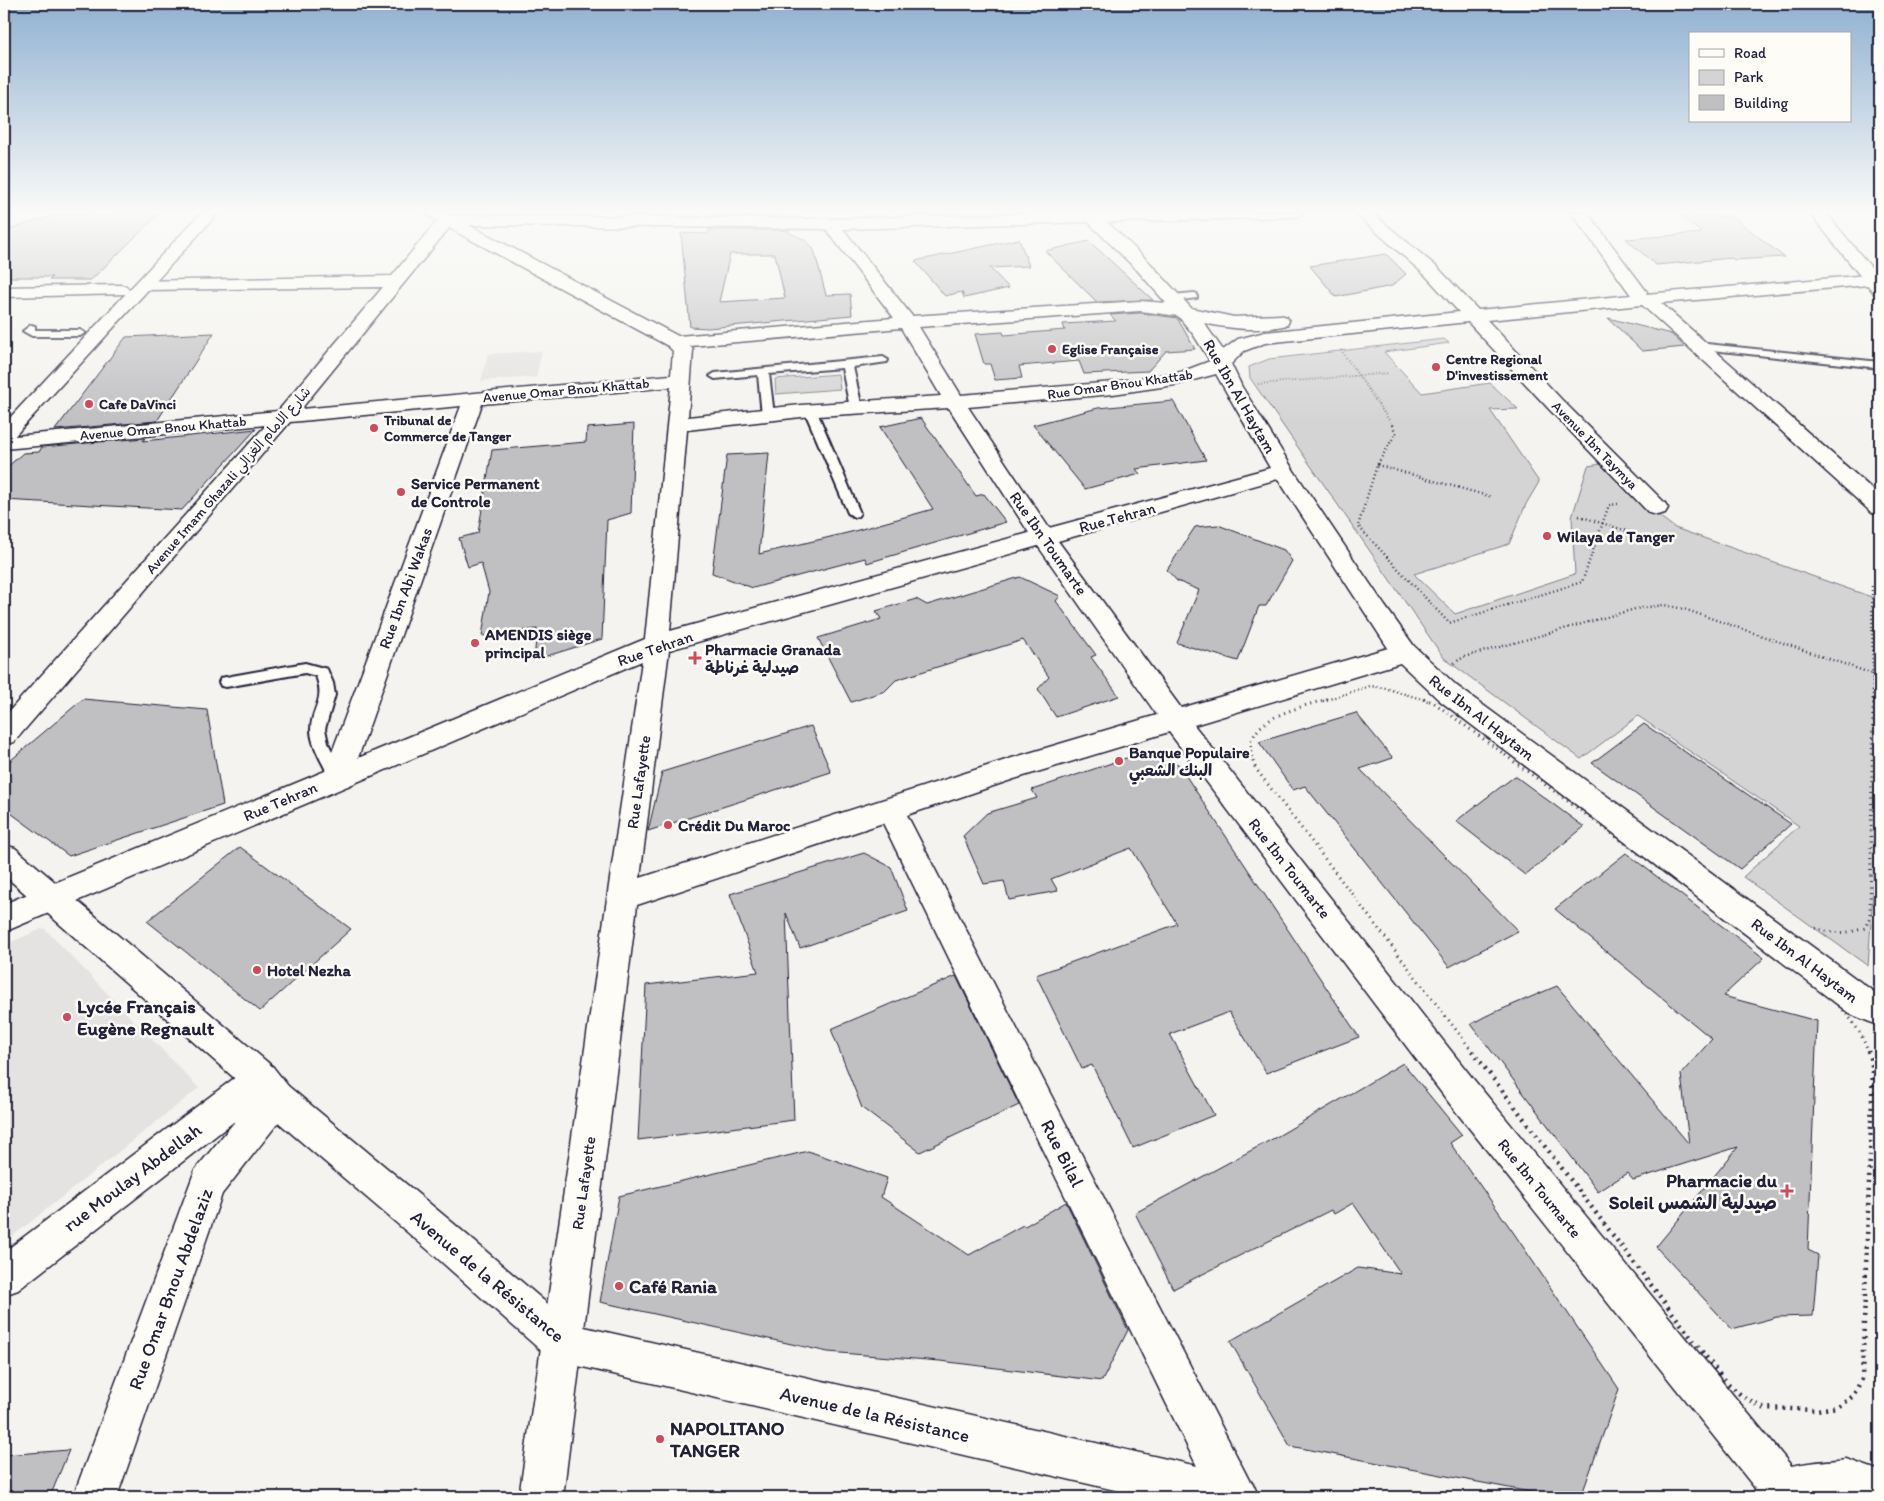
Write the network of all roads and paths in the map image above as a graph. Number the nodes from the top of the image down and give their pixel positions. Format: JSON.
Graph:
{"nodes":[{"id":1,"x":127,"y":282,"type":"edge"},
{"id":2,"x":309,"y":282,"type":"edge"},
{"id":3,"x":396,"y":282,"type":"edge"},
{"id":4,"x":563,"y":282,"type":"edge"},
{"id":5,"x":874,"y":282,"type":"edge"},
{"id":6,"x":1162,"y":282,"type":"edge"},
{"id":7,"x":1440,"y":282,"type":"edge"},
{"id":8,"x":1632,"y":282,"type":"edge"},
{"id":9,"x":1813,"y":282,"type":"edge"},
{"id":10,"x":145,"y":284,"type":"joint"},
{"id":11,"x":120,"y":290,"type":"junction"},
{"id":12,"x":4,"y":292,"type":"edge"},
{"id":13,"x":1642,"y":296,"type":"junction"},
{"id":14,"x":1184,"y":302,"type":"junction"},
{"id":15,"x":1467,"y":311,"type":"junction"},
{"id":16,"x":907,"y":322,"type":"junction"},
{"id":17,"x":31,"y":328,"type":"dead end"},
{"id":18,"x":1328,"y":331,"type":"junction"},
{"id":19,"x":80,"y":332,"type":"junction"},
{"id":20,"x":675,"y":342,"type":"junction"},
{"id":21,"x":1697,"y":346,"type":"junction"},
{"id":22,"x":883,"y":360,"type":"dead end"},
{"id":23,"x":1222,"y":363,"type":"junction"},
{"id":24,"x":848,"y":364,"type":"junction"},
{"id":25,"x":1880,"y":365,"type":"edge"},
{"id":26,"x":764,"y":371,"type":"junction"},
{"id":27,"x":1390,"y":373,"type":"dead end"},
{"id":28,"x":1357,"y":375,"type":"junction"},
{"id":29,"x":715,"y":376,"type":"dead end"},
{"id":30,"x":680,"y":380,"type":"junction"},
{"id":31,"x":1232,"y":387,"type":"junction"},
{"id":32,"x":474,"y":399,"type":"junction"},
{"id":33,"x":955,"y":402,"type":"junction"},
{"id":34,"x":856,"y":408,"type":"junction"},
{"id":35,"x":811,"y":412,"type":"junction"},
{"id":36,"x":4,"y":413,"type":"edge"},
{"id":37,"x":768,"y":415,"type":"junction"},
{"id":38,"x":284,"y":417,"type":"junction"},
{"id":39,"x":677,"y":425,"type":"junction"},
{"id":40,"x":4,"y":436,"type":"edge"},
{"id":41,"x":4,"y":443,"type":"edge"},
{"id":42,"x":1377,"y":465,"type":"junction"},
{"id":43,"x":1283,"y":471,"type":"junction"},
{"id":44,"x":1492,"y":497,"type":"dead end"},
{"id":45,"x":1652,"y":503,"type":"joint"},
{"id":46,"x":1880,"y":508,"type":"edge"},
{"id":47,"x":854,"y":513,"type":"dead end"},
{"id":48,"x":1579,"y":516,"type":"dead end"},
{"id":49,"x":1602,"y":523,"type":"junction"},
{"id":50,"x":1643,"y":536,"type":"dead end"},
{"id":51,"x":1044,"y":537,"type":"junction"},
{"id":52,"x":1872,"y":586,"type":"dead end"},
{"id":53,"x":657,"y":644,"type":"junction"},
{"id":54,"x":1405,"y":652,"type":"junction"},
{"id":55,"x":1873,"y":653,"type":"junction"},
{"id":56,"x":1880,"y":655,"type":"edge"},
{"id":57,"x":1453,"y":666,"type":"dead end"},
{"id":58,"x":1873,"y":674,"type":"junction"},
{"id":59,"x":226,"y":682,"type":"dead end"},
{"id":60,"x":1175,"y":720,"type":"junction"},
{"id":61,"x":4,"y":736,"type":"edge"},
{"id":62,"x":337,"y":778,"type":"junction"},
{"id":63,"x":890,"y":809,"type":"junction"},
{"id":64,"x":4,"y":857,"type":"edge"},
{"id":65,"x":622,"y":897,"type":"junction"},
{"id":66,"x":52,"y":898,"type":"junction"},
{"id":67,"x":4,"y":918,"type":"edge"},
{"id":68,"x":1810,"y":925,"type":"dead end"},
{"id":69,"x":1880,"y":1011,"type":"edge"},
{"id":70,"x":268,"y":1088,"type":"junction"},
{"id":71,"x":4,"y":1276,"type":"edge"},
{"id":72,"x":561,"y":1342,"type":"junction"},
{"id":73,"x":1763,"y":1408,"type":"joint"},
{"id":74,"x":1880,"y":1492,"type":"edge"},
{"id":75,"x":1779,"y":1493,"type":"edge"},
{"id":76,"x":95,"y":1497,"type":"edge"},
{"id":77,"x":541,"y":1497,"type":"edge"},
{"id":78,"x":1236,"y":1497,"type":"edge"}],
"edges":[{"from":1,"to":11,"type":"street"},
{"from":2,"to":10,"type":"street"},
{"from":3,"to":38,"type":"street","name":"Avenue Imam Ghazali شارع الامام الغزالي"},
{"from":4,"to":20,"type":"street"},
{"from":5,"to":16,"type":"street","name":"Rue Ibn Toumarte"},
{"from":6,"to":14,"type":"street","name":"Rue Ibn Al Haytam"},
{"from":7,"to":15,"type":"street","name":"Avenue Ibn Taymya"},
{"from":8,"to":13,"type":"street"},
{"from":9,"to":13,"type":"street","name":"Rue Omar Bnou Khattab"},
{"from":10,"to":40,"type":"street"},
{"from":11,"to":12,"type":"street"},
{"from":11,"to":19,"type":"street"},
{"from":13,"to":15,"type":"street","name":"Rue Omar Bnou Khattab"},
{"from":13,"to":21,"type":"street"},
{"from":14,"to":15,"type":"street","name":"Rue Omar Bnou Khattab"},
{"from":14,"to":16,"type":"street","name":"Rue Omar Bnou Khattab"},
{"from":14,"to":23,"type":"street","name":"Rue Ibn Al Haytam"},
{"from":15,"to":18,"type":"street","name":"Rue Omar Bnou Khattab"},
{"from":15,"to":45,"type":"street","name":"Avenue Ibn Taymya"},
{"from":16,"to":20,"type":"street","name":"Rue Omar Bnou Khattab"},
{"from":16,"to":33,"type":"street","name":"Rue Ibn Toumarte"},
{"from":17,"to":19,"type":"lane"},
{"from":18,"to":23,"type":"street","name":"Rue Omar Bnou Khattab"},
{"from":18,"to":28,"type":"path"},
{"from":19,"to":36,"type":"street"},
{"from":20,"to":30,"type":"street","name":"Rue Lafayette"},
{"from":21,"to":25,"type":"lane"},
{"from":21,"to":46,"type":"street"},
{"from":22,"to":24,"type":"lane"},
{"from":23,"to":31,"type":"street","name":"Rue Ibn Al Haytam"},
{"from":23,"to":33,"type":"street","name":"Rue Omar Bnou Khattab"},
{"from":24,"to":26,"type":"lane"},
{"from":24,"to":34,"type":"lane"},
{"from":26,"to":29,"type":"lane"},
{"from":26,"to":37,"type":"lane"},
{"from":27,"to":28,"type":"path"},
{"from":28,"to":31,"type":"path"},
{"from":28,"to":42,"type":"path"},
{"from":30,"to":32,"type":"street","name":"Avenue Omar Bnou Khattab"},
{"from":30,"to":39,"type":"street","name":"Rue Lafayette"},
{"from":31,"to":43,"type":"street","name":"Rue Ibn Al Haytam"},
{"from":32,"to":38,"type":"street","name":"Avenue Omar Bnou Khattab"},
{"from":32,"to":62,"type":"street","name":"Rue Ibn Abi Wakas"},
{"from":33,"to":34,"type":"street","name":"Rue Omar Bnou Khattab"},
{"from":33,"to":51,"type":"street","name":"Rue Ibn Toumarte"},
{"from":34,"to":35,"type":"street","name":"Rue Omar Bnou Khattab"},
{"from":35,"to":37,"type":"street","name":"Rue Omar Bnou Khattab"},
{"from":35,"to":47,"type":"lane"},
{"from":37,"to":39,"type":"street","name":"Rue Omar Bnou Khattab"},
{"from":38,"to":41,"type":"street","name":"Avenue Omar Bnou Khattab"},
{"from":38,"to":61,"type":"street","name":"Avenue Imam Ghazali شارع الامام الغزالي"},
{"from":39,"to":53,"type":"street","name":"Rue Lafayette"},
{"from":42,"to":44,"type":"path"},
{"from":42,"to":49,"type":"path"},
{"from":43,"to":51,"type":"street","name":"Rue Tehran"},
{"from":43,"to":54,"type":"street","name":"Rue Ibn Al Haytam"},
{"from":45,"to":49,"type":"path"},
{"from":48,"to":49,"type":"path"},
{"from":49,"to":50,"type":"path"},
{"from":51,"to":53,"type":"street","name":"Rue Tehran"},
{"from":51,"to":60,"type":"street","name":"Rue Ibn Toumarte"},
{"from":52,"to":55,"type":"path"},
{"from":53,"to":62,"type":"street","name":"Rue Tehran"},
{"from":53,"to":65,"type":"street","name":"Rue Lafayette"},
{"from":54,"to":60,"type":"street"},
{"from":54,"to":69,"type":"street","name":"Rue Ibn Al Haytam"},
{"from":55,"to":56,"type":"path"},
{"from":55,"to":58,"type":"path"},
{"from":57,"to":58,"type":"path"},
{"from":58,"to":68,"type":"path"},
{"from":59,"to":62,"type":"lane"},
{"from":60,"to":63,"type":"street"},
{"from":60,"to":75,"type":"street","name":"Rue Ibn Toumarte"},
{"from":62,"to":66,"type":"street","name":"Rue Tehran"},
{"from":63,"to":65,"type":"street"},
{"from":63,"to":78,"type":"street","name":"Rue Bilal"},
{"from":64,"to":66,"type":"street","name":"Avenue de la Résistance"},
{"from":65,"to":72,"type":"street","name":"Rue Lafayette"},
{"from":66,"to":67,"type":"street","name":"Rue Tehran"},
{"from":66,"to":70,"type":"street","name":"Avenue de la Résistance"},
{"from":70,"to":71,"type":"street","name":"rue Moulay Abdellah"},
{"from":70,"to":72,"type":"street","name":"Avenue de la Résistance"},
{"from":70,"to":76,"type":"street","name":"Rue Omar Bnou Abdelaziz"},
{"from":72,"to":77,"type":"street","name":"Rue Lafayette"},
{"from":72,"to":78,"type":"street","name":"Avenue de la Résistance"},
{"from":73,"to":73,"type":"path"},
{"from":74,"to":75,"type":"street"}]}
